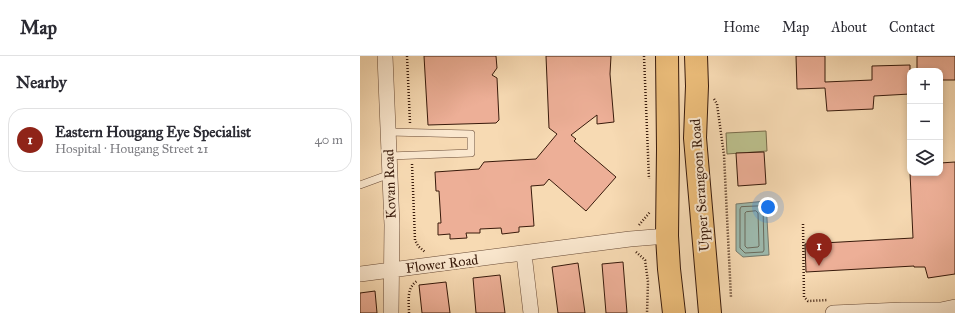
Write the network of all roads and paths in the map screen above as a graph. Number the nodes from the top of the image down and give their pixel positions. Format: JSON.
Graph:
{"nodes":[{"id":1,"x":385,"y":56,"type":"edge"},
{"id":2,"x":644,"y":56,"type":"edge"},
{"id":3,"x":667,"y":56,"type":"edge"},
{"id":4,"x":696,"y":56,"type":"edge"},
{"id":5,"x":709,"y":93,"type":"dead end"},
{"id":6,"x":389,"y":132,"type":"junction"},
{"id":7,"x":389,"y":156,"type":"junction"},
{"id":8,"x":390,"y":174,"type":"junction"},
{"id":9,"x":649,"y":180,"type":"dead end"},
{"id":10,"x":360,"y":184,"type":"edge"},
{"id":11,"x":803,"y":224,"type":"dead end"},
{"id":12,"x":667,"y":236,"type":"junction"},
{"id":13,"x":524,"y":254,"type":"junction"},
{"id":14,"x":392,"y":270,"type":"junction"},
{"id":15,"x":360,"y":274,"type":"edge"},
{"id":16,"x":804,"y":287,"type":"dead end"},
{"id":17,"x":732,"y":298,"type":"dead end"},
{"id":18,"x":955,"y":307,"type":"edge"},
{"id":19,"x":391,"y":313,"type":"edge"},
{"id":20,"x":531,"y":313,"type":"edge"},
{"id":21,"x":674,"y":313,"type":"edge"},
{"id":22,"x":710,"y":313,"type":"edge"},
{"id":23,"x":833,"y":313,"type":"edge"}],
"edges":[{"from":1,"to":6,"type":"street","name":"Kovan Road"},
{"from":2,"to":9,"type":"path"},
{"from":3,"to":12,"type":"main road","name":"Upper Serangoon Road"},
{"from":4,"to":22,"type":"main road","name":"Upper Serangoon Road"},
{"from":5,"to":17,"type":"path"},
{"from":6,"to":7,"type":"street","name":"Kovan Road"},
{"from":6,"to":7,"type":"lane"},
{"from":7,"to":8,"type":"street","name":"Kovan Road"},
{"from":8,"to":10,"type":"lane"},
{"from":8,"to":14,"type":"street","name":"Kovan Road"},
{"from":11,"to":16,"type":"path"},
{"from":12,"to":13,"type":"street","name":"Flower Road"},
{"from":12,"to":21,"type":"main road","name":"Upper Serangoon Road"},
{"from":13,"to":14,"type":"street","name":"Flower Road"},
{"from":13,"to":20,"type":"street"},
{"from":14,"to":15,"type":"street","name":"Flower Road"},
{"from":14,"to":19,"type":"street","name":"Kovan Road"},
{"from":18,"to":23,"type":"street"}]}
